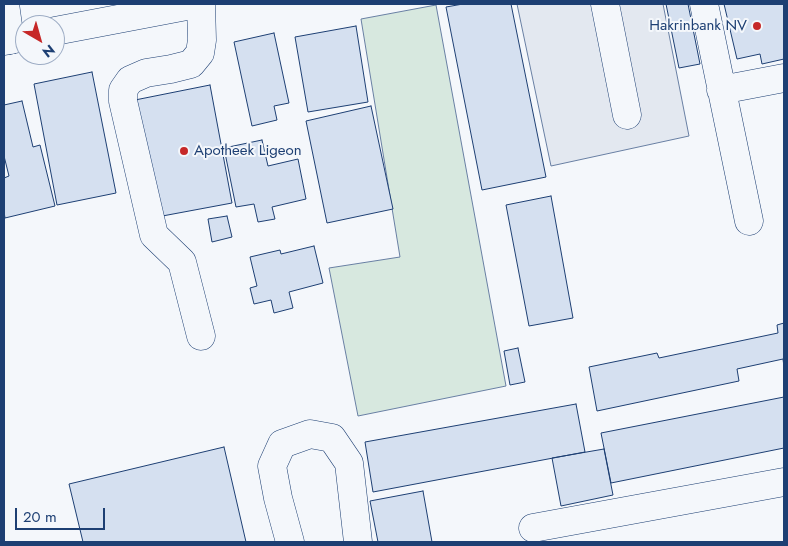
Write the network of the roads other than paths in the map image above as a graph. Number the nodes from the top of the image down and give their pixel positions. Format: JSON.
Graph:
{"nodes":[{"id":1,"x":5,"y":4,"type":"edge"},
{"id":2,"x":197,"y":4,"type":"edge"},
{"id":3,"x":201,"y":4,"type":"edge"},
{"id":4,"x":605,"y":4,"type":"edge"},
{"id":5,"x":704,"y":4,"type":"edge"},
{"id":6,"x":65,"y":29,"type":"edge"},
{"id":7,"x":13,"y":39,"type":"edge"},
{"id":8,"x":784,"y":78,"type":"edge"},
{"id":9,"x":721,"y":90,"type":"junction"},
{"id":10,"x":627,"y":115,"type":"dead end"},
{"id":11,"x":749,"y":221,"type":"dead end"},
{"id":12,"x":201,"y":336,"type":"dead end"},
{"id":13,"x":784,"y":482,"type":"edge"},
{"id":14,"x":533,"y":528,"type":"dead end"},
{"id":15,"x":290,"y":542,"type":"edge"},
{"id":16,"x":358,"y":542,"type":"edge"}],
"edges":[{"from":1,"to":7,"type":"main road"},
{"from":2,"to":6,"type":"main road"},
{"from":3,"to":12,"type":"main road"},
{"from":4,"to":10,"type":"main road"},
{"from":5,"to":9,"type":"main road"},
{"from":8,"to":9,"type":"main road"},
{"from":9,"to":11,"type":"main road"},
{"from":13,"to":14,"type":"main road"},
{"from":15,"to":16,"type":"main road"}]}
